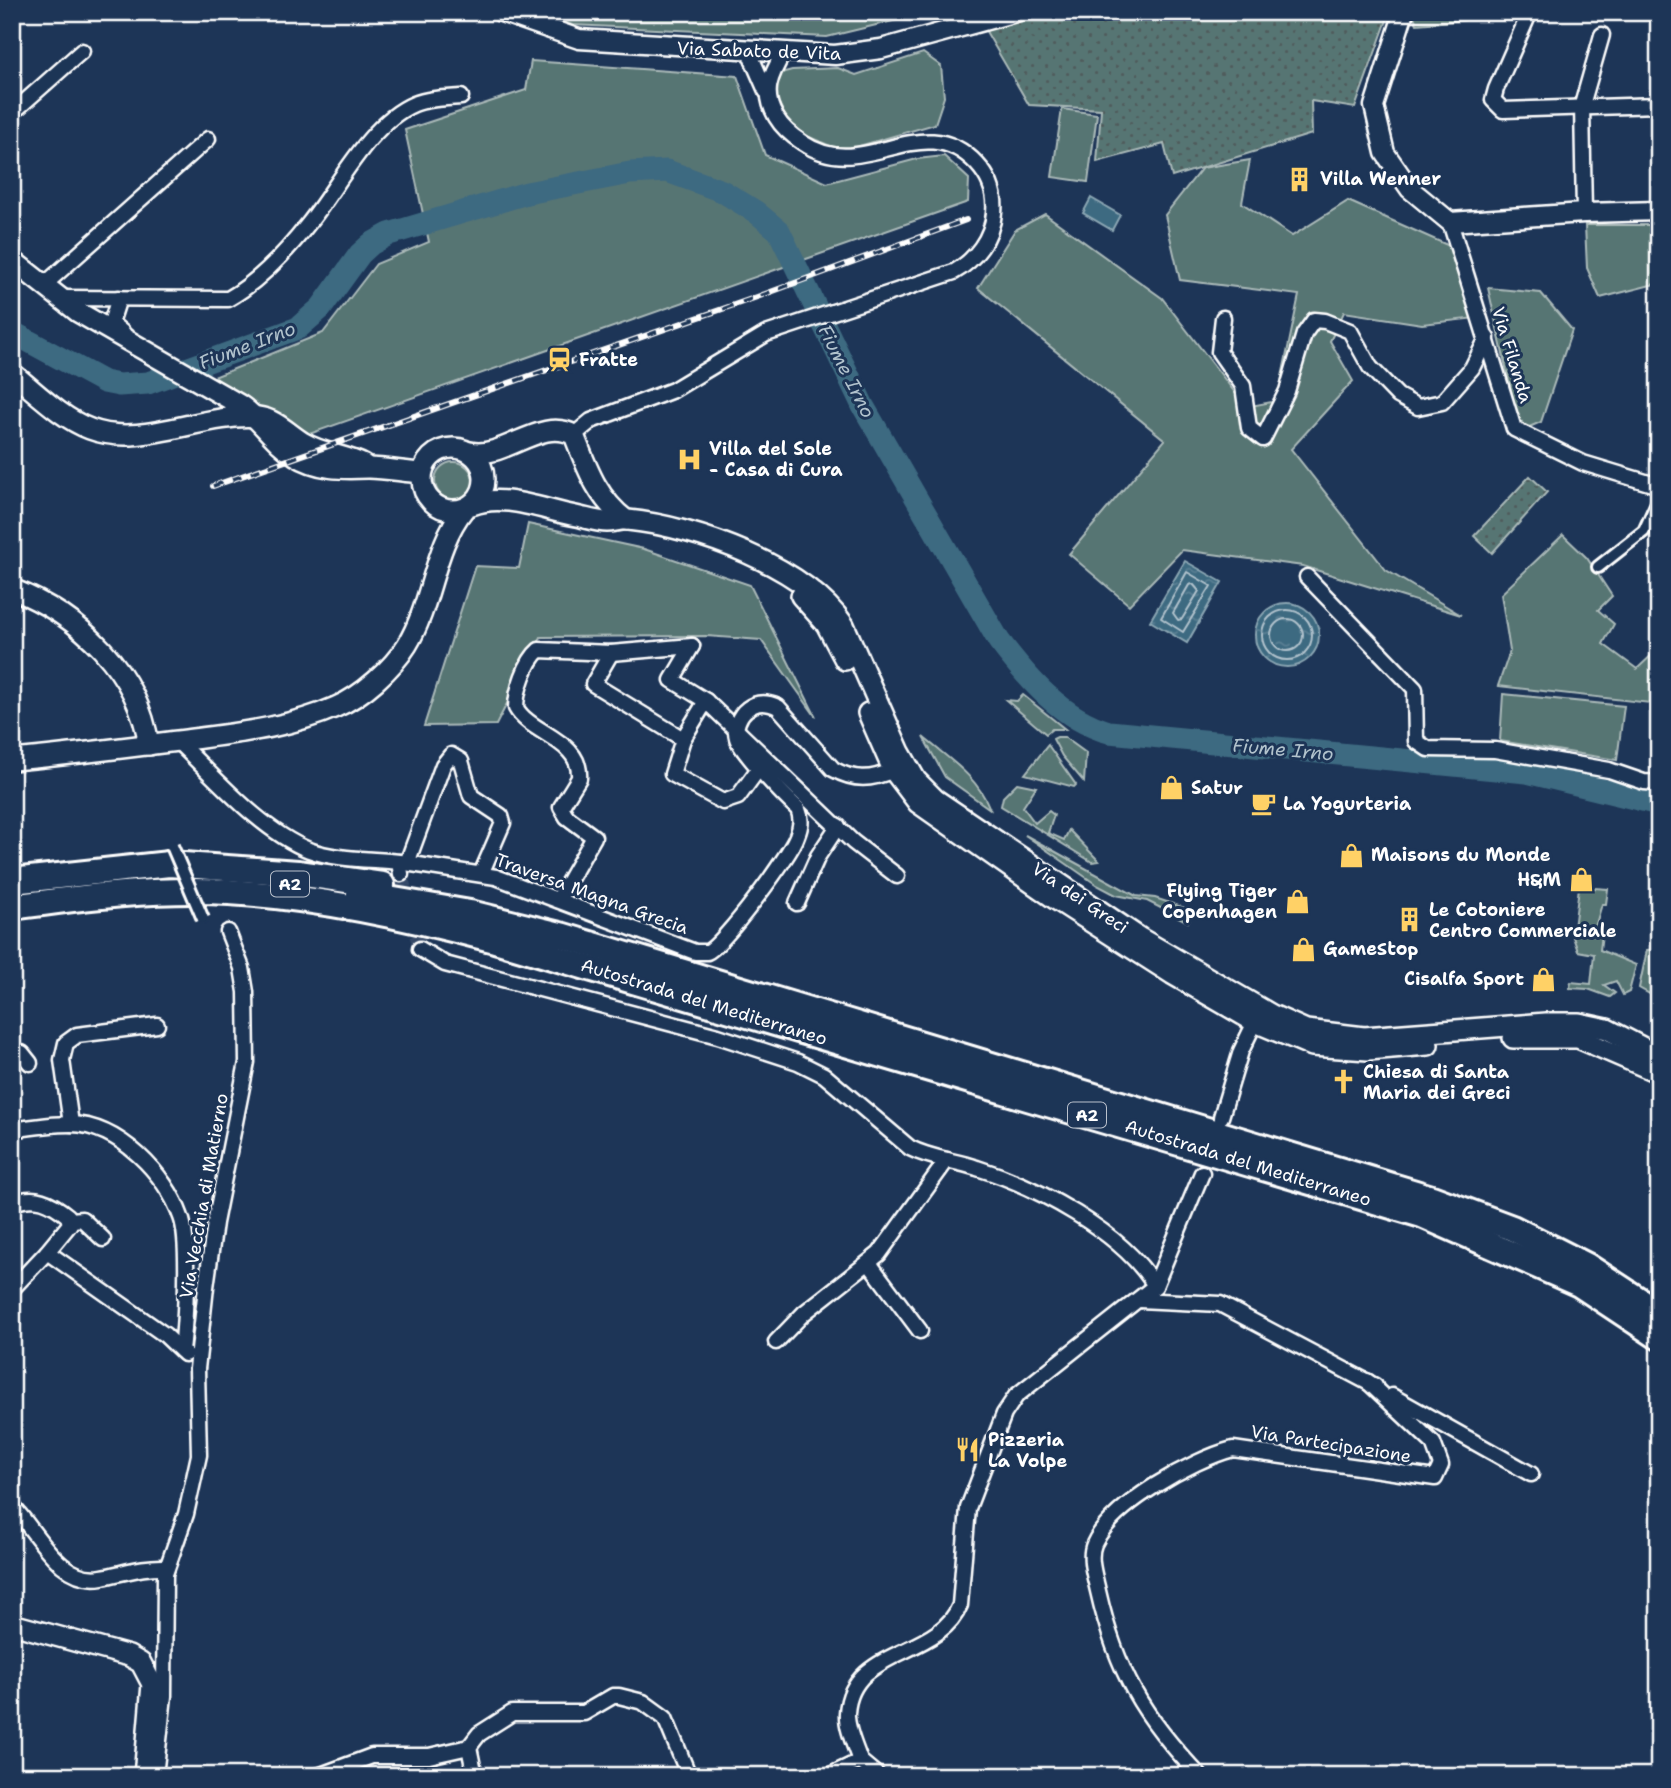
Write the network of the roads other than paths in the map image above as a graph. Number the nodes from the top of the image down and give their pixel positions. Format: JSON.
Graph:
{"nodes":[{"id":1,"x":501,"y":12,"type":"edge"},
{"id":2,"x":1016,"y":12,"type":"edge"},
{"id":3,"x":1404,"y":12,"type":"edge"},
{"id":4,"x":1529,"y":14,"type":"dead end"},
{"id":5,"x":1602,"y":35,"type":"dead end"},
{"id":6,"x":82,"y":51,"type":"dead end"},
{"id":7,"x":748,"y":52,"type":"junction"},
{"id":8,"x":783,"y":54,"type":"junction"},
{"id":9,"x":767,"y":92,"type":"junction"},
{"id":10,"x":461,"y":97,"type":"dead end"},
{"id":11,"x":1582,"y":106,"type":"junction"},
{"id":12,"x":1659,"y":106,"type":"edge"},
{"id":13,"x":12,"y":113,"type":"edge"},
{"id":14,"x":208,"y":139,"type":"dead end"},
{"id":15,"x":1659,"y":211,"type":"edge"},
{"id":16,"x":1584,"y":213,"type":"junction"},
{"id":17,"x":1450,"y":222,"type":"junction"},
{"id":18,"x":12,"y":260,"type":"edge"},
{"id":19,"x":43,"y":286,"type":"junction"},
{"id":20,"x":59,"y":298,"type":"junction"},
{"id":21,"x":119,"y":298,"type":"junction"},
{"id":22,"x":1223,"y":318,"type":"dead end"},
{"id":23,"x":1487,"y":338,"type":"junction"},
{"id":24,"x":155,"y":356,"type":"junction"},
{"id":25,"x":12,"y":373,"type":"edge"},
{"id":26,"x":257,"y":417,"type":"junction"},
{"id":27,"x":574,"y":435,"type":"junction"},
{"id":28,"x":470,"y":452,"type":"junction"},
{"id":29,"x":422,"y":473,"type":"junction"},
{"id":30,"x":593,"y":483,"type":"junction"},
{"id":31,"x":1659,"y":486,"type":"edge"},
{"id":32,"x":1659,"y":498,"type":"edge"},
{"id":33,"x":517,"y":502,"type":"junction"},
{"id":34,"x":468,"y":507,"type":"junction"},
{"id":35,"x":626,"y":520,"type":"junction"},
{"id":36,"x":734,"y":550,"type":"junction"},
{"id":37,"x":1598,"y":567,"type":"dead end"},
{"id":38,"x":1307,"y":577,"type":"dead end"},
{"id":39,"x":12,"y":589,"type":"edge"},
{"id":40,"x":611,"y":653,"type":"junction"},
{"id":41,"x":706,"y":701,"type":"junction"},
{"id":42,"x":736,"y":728,"type":"junction"},
{"id":43,"x":683,"y":739,"type":"junction"},
{"id":44,"x":177,"y":741,"type":"junction"},
{"id":45,"x":149,"y":746,"type":"junction"},
{"id":46,"x":12,"y":760,"type":"edge"},
{"id":47,"x":760,"y":767,"type":"junction"},
{"id":48,"x":893,"y":769,"type":"junction"},
{"id":49,"x":1659,"y":783,"type":"edge"},
{"id":50,"x":838,"y":826,"type":"junction"},
{"id":51,"x":172,"y":846,"type":"dead end"},
{"id":52,"x":402,"y":867,"type":"junction"},
{"id":53,"x":481,"y":874,"type":"junction"},
{"id":54,"x":897,"y":876,"type":"dead end"},
{"id":55,"x":12,"y":881,"type":"edge"},
{"id":56,"x":12,"y":893,"type":"edge"},
{"id":57,"x":558,"y":900,"type":"junction"},
{"id":58,"x":797,"y":903,"type":"dead end"},
{"id":59,"x":12,"y":907,"type":"edge"},
{"id":60,"x":12,"y":919,"type":"edge"},
{"id":61,"x":203,"y":919,"type":"dead end"},
{"id":62,"x":228,"y":932,"type":"dead end"},
{"id":63,"x":564,"y":936,"type":"junction"},
{"id":64,"x":495,"y":940,"type":"junction"},
{"id":65,"x":420,"y":949,"type":"dead end"},
{"id":66,"x":1255,"y":1022,"type":"junction"},
{"id":67,"x":157,"y":1025,"type":"dead end"},
{"id":68,"x":12,"y":1050,"type":"edge"},
{"id":69,"x":1659,"y":1056,"type":"edge"},
{"id":70,"x":30,"y":1063,"type":"dead end"},
{"id":71,"x":1659,"y":1073,"type":"edge"},
{"id":72,"x":1221,"y":1117,"type":"dead end"},
{"id":73,"x":71,"y":1124,"type":"junction"},
{"id":74,"x":12,"y":1130,"type":"edge"},
{"id":75,"x":947,"y":1160,"type":"junction"},
{"id":76,"x":1202,"y":1173,"type":"dead end"},
{"id":77,"x":12,"y":1204,"type":"edge"},
{"id":78,"x":71,"y":1220,"type":"junction"},
{"id":79,"x":103,"y":1238,"type":"dead end"},
{"id":80,"x":47,"y":1252,"type":"junction"},
{"id":81,"x":869,"y":1263,"type":"junction"},
{"id":82,"x":1155,"y":1286,"type":"junction"},
{"id":83,"x":12,"y":1289,"type":"edge"},
{"id":84,"x":1139,"y":1300,"type":"junction"},
{"id":85,"x":1659,"y":1313,"type":"edge"},
{"id":86,"x":920,"y":1331,"type":"dead end"},
{"id":87,"x":1659,"y":1337,"type":"edge"},
{"id":88,"x":776,"y":1342,"type":"dead end"},
{"id":89,"x":182,"y":1351,"type":"junction"},
{"id":90,"x":197,"y":1369,"type":"junction"},
{"id":91,"x":1367,"y":1381,"type":"junction"},
{"id":92,"x":1531,"y":1474,"type":"dead end"},
{"id":93,"x":12,"y":1506,"type":"edge"},
{"id":94,"x":166,"y":1567,"type":"junction"},
{"id":95,"x":12,"y":1623,"type":"edge"},
{"id":96,"x":157,"y":1676,"type":"junction"},
{"id":97,"x":468,"y":1747,"type":"junction"},
{"id":98,"x":860,"y":1760,"type":"junction"},
{"id":99,"x":144,"y":1776,"type":"edge"},
{"id":100,"x":155,"y":1776,"type":"edge"},
{"id":101,"x":318,"y":1776,"type":"edge"},
{"id":102,"x":475,"y":1776,"type":"edge"},
{"id":103,"x":689,"y":1776,"type":"edge"},
{"id":104,"x":828,"y":1776,"type":"edge"},
{"id":105,"x":878,"y":1776,"type":"edge"},
{"id":106,"x":1200,"y":1776,"type":"edge"}],
"edges":[{"from":1,"to":7,"type":"street","name":"Via Sabato de Vita"},
{"from":2,"to":8,"type":"street","name":"Via Sabato de Vita"},
{"from":3,"to":17,"type":"street"},
{"from":4,"to":11,"type":"street"},
{"from":5,"to":11,"type":"street"},
{"from":6,"to":13,"type":"street"},
{"from":7,"to":8,"type":"street","name":"Via Sabato de Vita"},
{"from":7,"to":9,"type":"street"},
{"from":8,"to":9,"type":"street"},
{"from":9,"to":27,"type":"street"},
{"from":10,"to":21,"type":"street"},
{"from":11,"to":12,"type":"street"},
{"from":11,"to":16,"type":"street"},
{"from":14,"to":19,"type":"street"},
{"from":15,"to":16,"type":"street"},
{"from":16,"to":17,"type":"street"},
{"from":17,"to":23,"type":"street","name":"Via Filanda"},
{"from":18,"to":19,"type":"main road"},
{"from":19,"to":20,"type":"main road"},
{"from":20,"to":21,"type":"street"},
{"from":20,"to":24,"type":"main road"},
{"from":21,"to":24,"type":"street"},
{"from":22,"to":23,"type":"street"},
{"from":23,"to":31,"type":"street","name":"Via Filanda"},
{"from":24,"to":26,"type":"main road"},
{"from":25,"to":26,"type":"main road"},
{"from":26,"to":29,"type":"main road"},
{"from":27,"to":28,"type":"main road"},
{"from":27,"to":30,"type":"main road"},
{"from":28,"to":29,"type":"main road"},
{"from":28,"to":34,"type":"main road"},
{"from":29,"to":34,"type":"main road"},
{"from":30,"to":33,"type":"main road","name":"Via dei Greci"},
{"from":30,"to":35,"type":"main road"},
{"from":32,"to":37,"type":"street"},
{"from":33,"to":34,"type":"main road","name":"Via dei Greci"},
{"from":33,"to":35,"type":"main road","name":"Via dei Greci"},
{"from":34,"to":44,"type":"main road"},
{"from":35,"to":36,"type":"main road","name":"Via dei Greci"},
{"from":36,"to":48,"type":"main road","name":"Via dei Greci"},
{"from":36,"to":69,"type":"main road","name":"Via dei Greci"},
{"from":38,"to":49,"type":"street"},
{"from":39,"to":45,"type":"main road"},
{"from":40,"to":41,"type":"street"},
{"from":40,"to":43,"type":"street"},
{"from":40,"to":57,"type":"street"},
{"from":41,"to":42,"type":"street"},
{"from":41,"to":43,"type":"street"},
{"from":42,"to":47,"type":"street","name":"Traversa Magna Grecia"},
{"from":42,"to":48,"type":"street"},
{"from":42,"to":50,"type":"street"},
{"from":43,"to":47,"type":"street"},
{"from":44,"to":45,"type":"main road"},
{"from":44,"to":52,"type":"street","name":"Traversa Magna Grecia"},
{"from":45,"to":46,"type":"main road"},
{"from":47,"to":57,"type":"street","name":"Traversa Magna Grecia"},
{"from":48,"to":66,"type":"main road","name":"Via dei Greci"},
{"from":50,"to":54,"type":"street"},
{"from":50,"to":58,"type":"street"},
{"from":51,"to":61,"type":"street","bridge":true},
{"from":52,"to":53,"type":"street","name":"Traversa Magna Grecia"},
{"from":52,"to":53,"type":"street"},
{"from":53,"to":57,"type":"street","name":"Traversa Magna Grecia"},
{"from":55,"to":63,"type":"highway"},
{"from":56,"to":63,"type":"highway","number":"A2"},
{"from":59,"to":64,"type":"highway"},
{"from":60,"to":64,"type":"highway","number":"A2"},
{"from":62,"to":90,"type":"street","name":"Via Vecchia di Matierno"},
{"from":63,"to":85,"type":"highway","name":"Autostrada del Mediterraneo","number":"A2"},
{"from":64,"to":87,"type":"highway","name":"Autostrada del Mediterraneo","number":"A2"},
{"from":65,"to":75,"type":"street"},
{"from":66,"to":71,"type":"main road","name":"Via dei Greci"},
{"from":66,"to":72,"type":"street"},
{"from":67,"to":73,"type":"street"},
{"from":68,"to":70,"type":"street"},
{"from":73,"to":74,"type":"street"},
{"from":73,"to":89,"type":"street"},
{"from":75,"to":81,"type":"street"},
{"from":75,"to":82,"type":"street"},
{"from":76,"to":82,"type":"street"},
{"from":77,"to":78,"type":"street"},
{"from":78,"to":79,"type":"street"},
{"from":78,"to":80,"type":"street"},
{"from":80,"to":83,"type":"street"},
{"from":80,"to":89,"type":"street"},
{"from":81,"to":86,"type":"street"},
{"from":81,"to":88,"type":"street"},
{"from":82,"to":84,"type":"street"},
{"from":84,"to":91,"type":"street"},
{"from":84,"to":98,"type":"street"},
{"from":89,"to":90,"type":"street"},
{"from":90,"to":94,"type":"street","name":"Via Vecchia di Matierno"},
{"from":91,"to":92,"type":"street"},
{"from":91,"to":106,"type":"street","name":"Via Partecipazione"},
{"from":93,"to":94,"type":"street"},
{"from":94,"to":96,"type":"street","name":"Via Vecchia di Matierno"},
{"from":95,"to":96,"type":"main road"},
{"from":96,"to":99,"type":"main road"},
{"from":96,"to":100,"type":"street","name":"Via Vecchia di Matierno"},
{"from":97,"to":101,"type":"street"},
{"from":97,"to":102,"type":"street"},
{"from":97,"to":103,"type":"street"},
{"from":98,"to":104,"type":"street"},
{"from":98,"to":105,"type":"street"}]}
